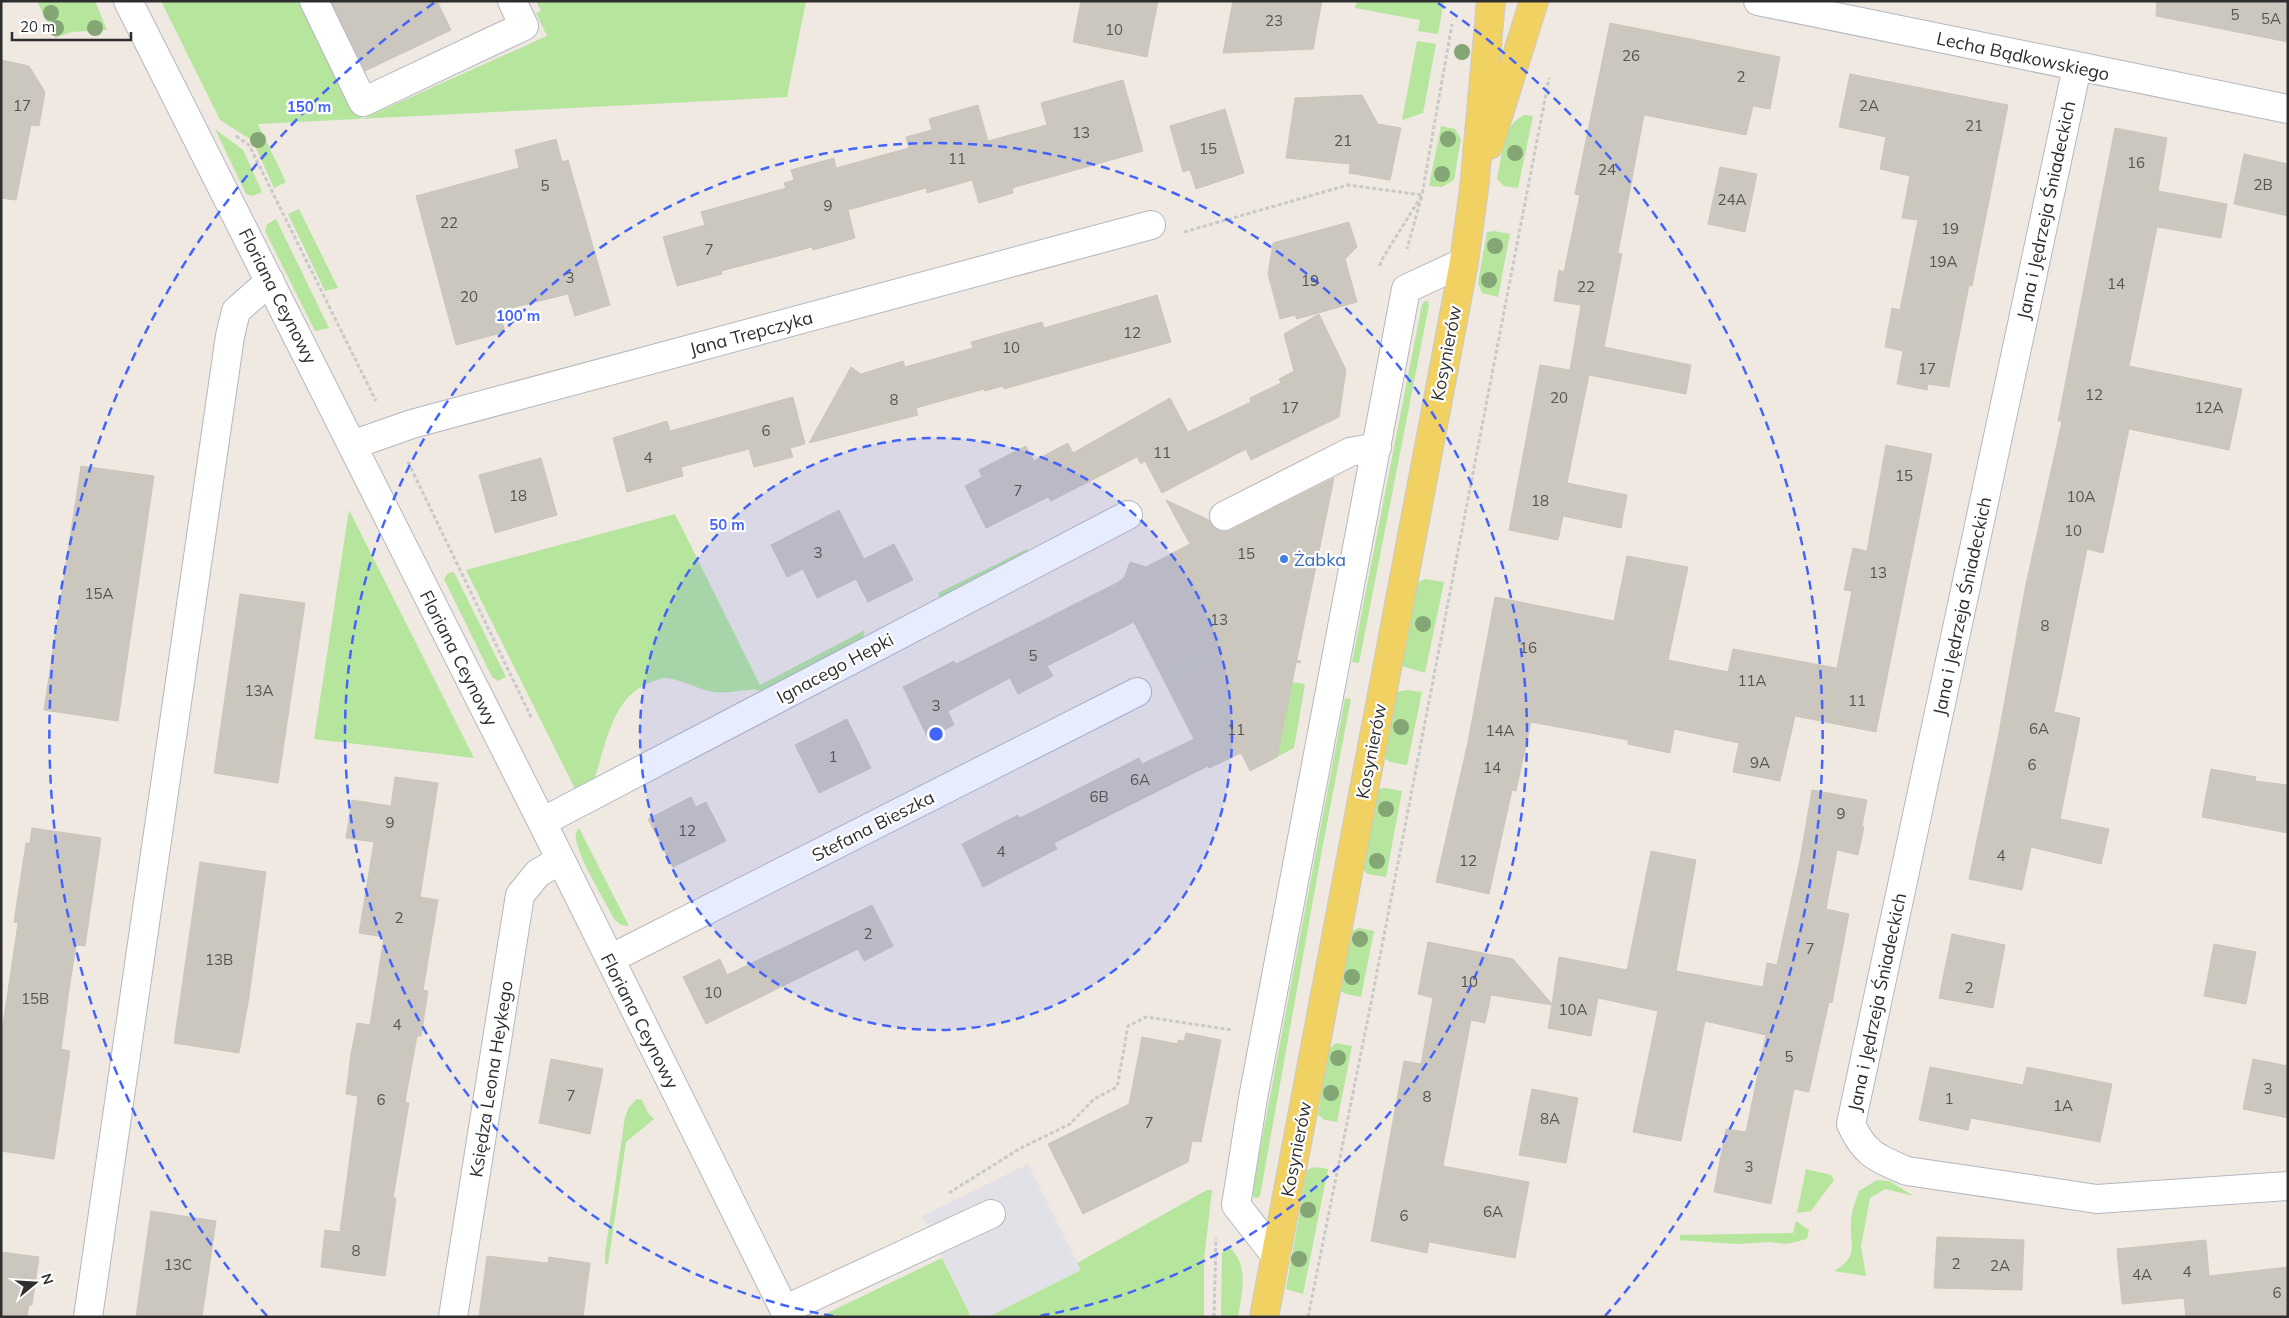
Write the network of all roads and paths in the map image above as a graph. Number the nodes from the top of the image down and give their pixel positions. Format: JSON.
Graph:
{"nodes":[{"id":1,"x":128,"y":1,"type":"edge"},
{"id":2,"x":314,"y":1,"type":"edge"},
{"id":3,"x":512,"y":1,"type":"edge"},
{"id":4,"x":1491,"y":1,"type":"edge"},
{"id":5,"x":1534,"y":1,"type":"edge"},
{"id":6,"x":1758,"y":1,"type":"edge"},
{"id":7,"x":2077,"y":67,"type":"junction"},
{"id":8,"x":1550,"y":71,"type":"dead end"},
{"id":9,"x":2288,"y":109,"type":"edge"},
{"id":10,"x":234,"y":134,"type":"dead end"},
{"id":11,"x":1474,"y":189,"type":"junction"},
{"id":12,"x":1151,"y":225,"type":"joint"},
{"id":13,"x":1464,"y":262,"type":"junction"},
{"id":14,"x":270,"y":281,"type":"junction"},
{"id":15,"x":1406,"y":289,"type":"junction"},
{"id":16,"x":393,"y":431,"type":"junction"},
{"id":17,"x":352,"y":444,"type":"junction"},
{"id":18,"x":1377,"y":447,"type":"junction"},
{"id":19,"x":1128,"y":514,"type":"dead end"},
{"id":20,"x":1224,"y":516,"type":"dead end"},
{"id":21,"x":1334,"y":670,"type":"junction"},
{"id":22,"x":1138,"y":692,"type":"joint"},
{"id":23,"x":536,"y":727,"type":"dead end"},
{"id":24,"x":542,"y":822,"type":"junction"},
{"id":25,"x":561,"y":860,"type":"junction"},
{"id":26,"x":610,"y":959,"type":"junction"},
{"id":27,"x":1232,"y":1030,"type":"dead end"},
{"id":28,"x":2288,"y":1186,"type":"edge"},
{"id":29,"x":946,"y":1194,"type":"dead end"},
{"id":30,"x":991,"y":1214,"type":"dead end"},
{"id":31,"x":1216,"y":1239,"type":"dead end"},
{"id":32,"x":1276,"y":1256,"type":"junction"},
{"id":33,"x":786,"y":1313,"type":"edge"},
{"id":34,"x":1264,"y":1315,"type":"edge"},
{"id":35,"x":88,"y":1317,"type":"edge"},
{"id":36,"x":453,"y":1317,"type":"edge"},
{"id":37,"x":1214,"y":1317,"type":"edge"},
{"id":38,"x":1308,"y":1317,"type":"edge"}],
"edges":[{"from":1,"to":14,"type":"street","name":"Floriana Ceynowy"},
{"from":2,"to":3,"type":"street"},
{"from":4,"to":11,"type":"main road","name":"Kosynierów"},
{"from":5,"to":11,"type":"main road","name":"Kosynierów"},
{"from":6,"to":7,"type":"street","name":"Lecha Bądkowskiego"},
{"from":7,"to":9,"type":"street","name":"Lecha Bądkowskiego"},
{"from":7,"to":28,"type":"street","name":"Jana i Jędrzeja Śniadeckich"},
{"from":8,"to":38,"type":"path"},
{"from":10,"to":16,"type":"path"},
{"from":11,"to":13,"type":"main road","name":"Kosynierów"},
{"from":12,"to":15,"type":"path"},
{"from":12,"to":16,"type":"street","name":"Jana Trepczyka"},
{"from":13,"to":15,"type":"street"},
{"from":13,"to":32,"type":"main road","name":"Kosynierów"},
{"from":14,"to":17,"type":"street","name":"Floriana Ceynowy"},
{"from":14,"to":35,"type":"street"},
{"from":15,"to":18,"type":"street"},
{"from":16,"to":17,"type":"street","name":"Jana Trepczyka"},
{"from":16,"to":23,"type":"path"},
{"from":17,"to":24,"type":"street","name":"Floriana Ceynowy"},
{"from":18,"to":20,"type":"street"},
{"from":18,"to":21,"type":"street"},
{"from":19,"to":24,"type":"street","name":"Ignacego Hepki"},
{"from":21,"to":22,"type":"path"},
{"from":21,"to":32,"type":"street"},
{"from":22,"to":26,"type":"street","name":"Stefana Bieszka"},
{"from":24,"to":25,"type":"street","name":"Floriana Ceynowy"},
{"from":25,"to":26,"type":"street","name":"Floriana Ceynowy"},
{"from":25,"to":36,"type":"street","name":"Księdza Leona Heykego"},
{"from":26,"to":33,"type":"street","name":"Floriana Ceynowy"},
{"from":27,"to":29,"type":"path"},
{"from":30,"to":33,"type":"street"},
{"from":31,"to":37,"type":"path"},
{"from":32,"to":34,"type":"main road","name":"Kosynierów"}]}
